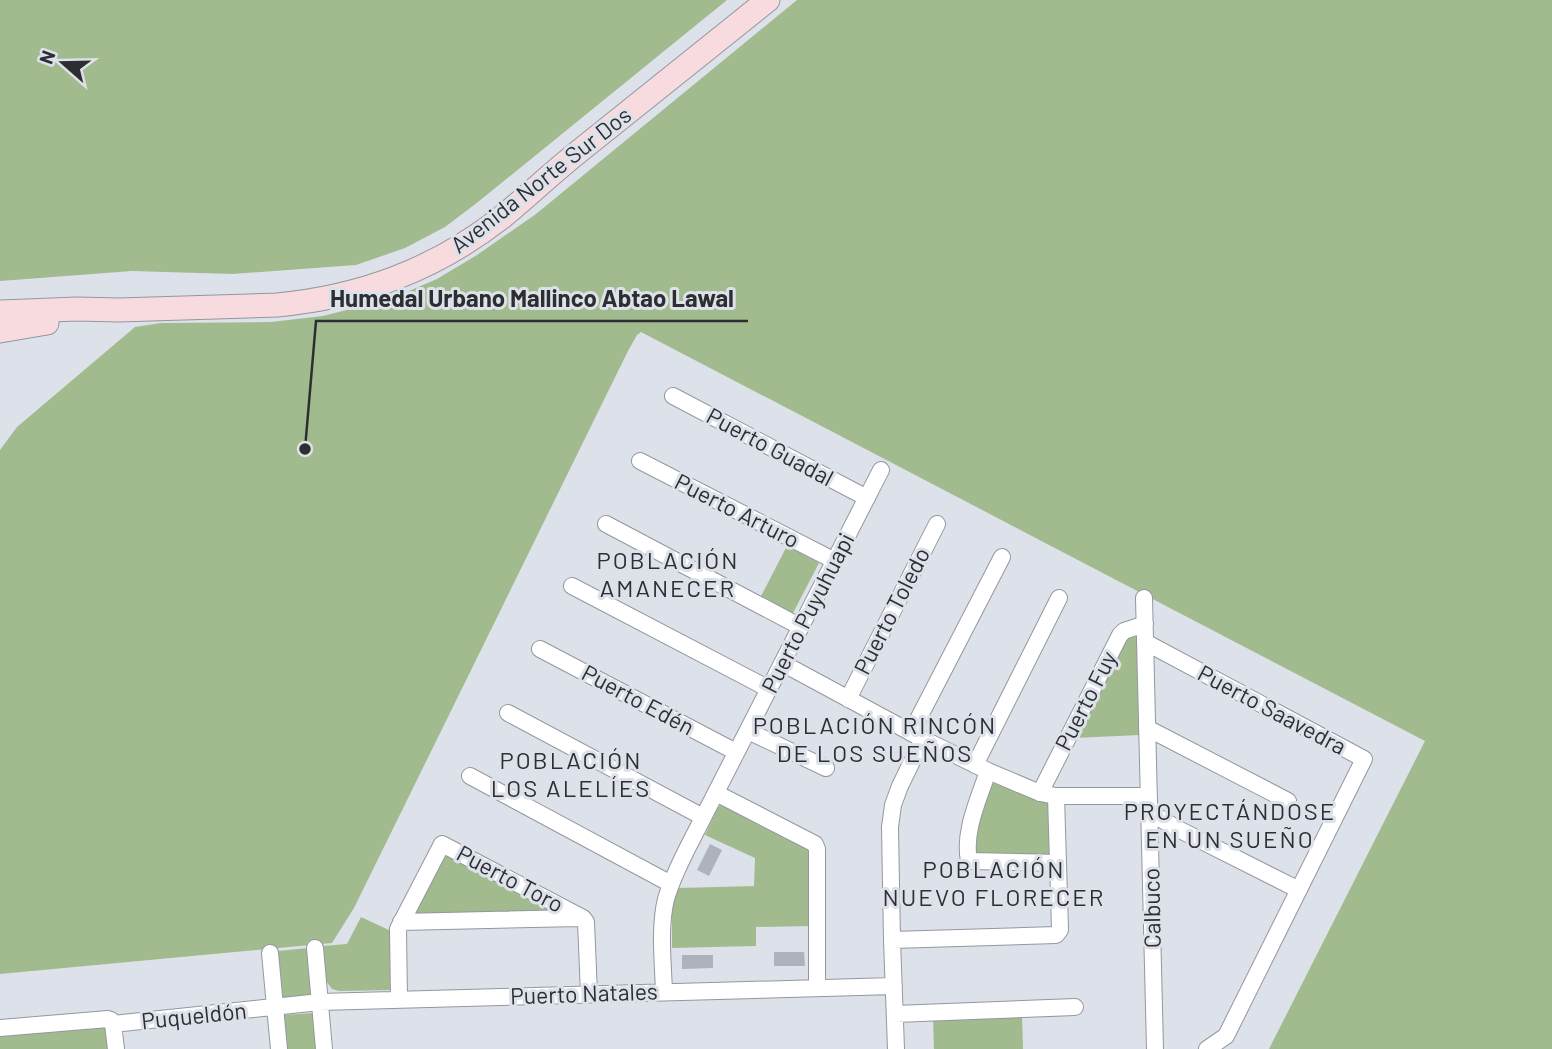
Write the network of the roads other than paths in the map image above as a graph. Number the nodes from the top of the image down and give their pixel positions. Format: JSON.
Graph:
{"nodes":[{"id":1,"x":768,"y":0,"type":"edge"},
{"id":2,"x":119,"y":310,"type":"junction"},
{"id":3,"x":0,"y":312,"type":"edge"},
{"id":4,"x":0,"y":331,"type":"edge"},
{"id":5,"x":673,"y":396,"type":"dead end"},
{"id":6,"x":640,"y":461,"type":"dead end"},
{"id":7,"x":881,"y":470,"type":"dead end"},
{"id":8,"x":867,"y":498,"type":"junction"},
{"id":9,"x":606,"y":524,"type":"dead end"},
{"id":10,"x":937,"y":524,"type":"dead end"},
{"id":11,"x":1002,"y":557,"type":"dead end"},
{"id":12,"x":835,"y":561,"type":"junction"},
{"id":13,"x":572,"y":586,"type":"dead end"},
{"id":14,"x":1059,"y":598,"type":"dead end"},
{"id":15,"x":1144,"y":598,"type":"dead end"},
{"id":16,"x":1145,"y":624,"type":"junction"},
{"id":17,"x":801,"y":627,"type":"junction"},
{"id":18,"x":1145,"y":642,"type":"junction"},
{"id":19,"x":540,"y":649,"type":"dead end"},
{"id":20,"x":782,"y":663,"type":"junction"},
{"id":21,"x":769,"y":689,"type":"junction"},
{"id":22,"x":848,"y":699,"type":"junction"},
{"id":23,"x":508,"y":713,"type":"dead end"},
{"id":24,"x":1147,"y":728,"type":"junction"},
{"id":25,"x":748,"y":731,"type":"junction"},
{"id":26,"x":917,"y":736,"type":"junction"},
{"id":27,"x":737,"y":752,"type":"junction"},
{"id":28,"x":827,"y":768,"type":"dead end"},
{"id":29,"x":981,"y":768,"type":"junction"},
{"id":30,"x":470,"y":776,"type":"dead end"},
{"id":31,"x":716,"y":793,"type":"junction"},
{"id":32,"x":1048,"y":795,"type":"junction"},
{"id":33,"x":1288,"y":801,"type":"dead end"},
{"id":34,"x":1149,"y":804,"type":"junction"},
{"id":35,"x":703,"y":817,"type":"junction"},
{"id":36,"x":1058,"y":863,"type":"junction"},
{"id":37,"x":671,"y":884,"type":"junction"},
{"id":38,"x":1299,"y":890,"type":"junction"},
{"id":39,"x":583,"y":918,"type":"junction"},
{"id":40,"x":401,"y":922,"type":"junction"},
{"id":41,"x":892,"y":940,"type":"junction"},
{"id":42,"x":315,"y":948,"type":"dead end"},
{"id":43,"x":270,"y":953,"type":"dead end"},
{"id":44,"x":894,"y":986,"type":"junction"},
{"id":45,"x":817,"y":988,"type":"junction"},
{"id":46,"x":664,"y":992,"type":"junction"},
{"id":47,"x":589,"y":994,"type":"junction"},
{"id":48,"x":399,"y":999,"type":"junction"},
{"id":49,"x":320,"y":1002,"type":"junction"},
{"id":50,"x":275,"y":1007,"type":"junction"},
{"id":51,"x":1075,"y":1007,"type":"dead end"},
{"id":52,"x":895,"y":1014,"type":"junction"},
{"id":53,"x":113,"y":1024,"type":"junction"},
{"id":54,"x":0,"y":1028,"type":"edge"},
{"id":55,"x":116,"y":1049,"type":"edge"},
{"id":56,"x":279,"y":1049,"type":"edge"},
{"id":57,"x":324,"y":1049,"type":"edge"},
{"id":58,"x":896,"y":1049,"type":"edge"},
{"id":59,"x":1155,"y":1049,"type":"edge"},
{"id":60,"x":1207,"y":1049,"type":"edge"}],
"edges":[{"from":1,"to":2,"type":"main road","name":"Avenida Norte Sur Dos"},
{"from":2,"to":3,"type":"main road"},
{"from":2,"to":4,"type":"main road"},
{"from":5,"to":8,"type":"street","name":"Puerto Guadal"},
{"from":6,"to":12,"type":"street","name":"Puerto Arturo"},
{"from":7,"to":8,"type":"street","name":"Puerto Puyuhuapi"},
{"from":8,"to":12,"type":"street","name":"Puerto Puyuhuapi"},
{"from":9,"to":17,"type":"street"},
{"from":10,"to":22,"type":"street","name":"Puerto Toledo"},
{"from":11,"to":26,"type":"street"},
{"from":12,"to":17,"type":"street","name":"Puerto Puyuhuapi"},
{"from":13,"to":21,"type":"street"},
{"from":14,"to":29,"type":"street"},
{"from":15,"to":16,"type":"street","name":"Calbuco"},
{"from":16,"to":18,"type":"street","name":"Calbuco"},
{"from":16,"to":32,"type":"street","name":"Puerto Fuy"},
{"from":17,"to":20,"type":"street","name":"Puerto Puyuhuapi"},
{"from":18,"to":24,"type":"street","name":"Calbuco"},
{"from":18,"to":38,"type":"street","name":"Puerto Saavedra"},
{"from":19,"to":27,"type":"street","name":"Puerto Edén"},
{"from":20,"to":21,"type":"street","name":"Puerto Puyuhuapi"},
{"from":20,"to":22,"type":"street"},
{"from":21,"to":25,"type":"street","name":"Puerto Puyuhuapi"},
{"from":22,"to":26,"type":"street"},
{"from":23,"to":35,"type":"street"},
{"from":24,"to":33,"type":"street"},
{"from":24,"to":34,"type":"street","name":"Calbuco"},
{"from":25,"to":27,"type":"street","name":"Puerto Puyuhuapi"},
{"from":25,"to":28,"type":"street"},
{"from":26,"to":29,"type":"street"},
{"from":26,"to":41,"type":"street"},
{"from":27,"to":31,"type":"street","name":"Puerto Puyuhuapi"},
{"from":29,"to":32,"type":"street"},
{"from":29,"to":36,"type":"street"},
{"from":30,"to":37,"type":"street"},
{"from":31,"to":35,"type":"street","name":"Puerto Puyuhuapi"},
{"from":31,"to":45,"type":"street"},
{"from":32,"to":34,"type":"street"},
{"from":32,"to":36,"type":"street"},
{"from":34,"to":38,"type":"street"},
{"from":34,"to":59,"type":"street","name":"Calbuco"},
{"from":35,"to":37,"type":"street","name":"Puerto Puyuhuapi"},
{"from":36,"to":41,"type":"street"},
{"from":37,"to":46,"type":"street","name":"Puerto Puyuhuapi"},
{"from":38,"to":60,"type":"street","name":"Puerto Saavedra"},
{"from":39,"to":40,"type":"street"},
{"from":39,"to":40,"type":"street","name":"Puerto Toro"},
{"from":39,"to":47,"type":"street","name":"Puerto Toro"},
{"from":40,"to":48,"type":"street","name":"Puerto Toro"},
{"from":41,"to":44,"type":"street"},
{"from":42,"to":49,"type":"street"},
{"from":43,"to":50,"type":"street"},
{"from":44,"to":45,"type":"street","name":"Puerto Natales"},
{"from":44,"to":52,"type":"street"},
{"from":45,"to":46,"type":"street","name":"Puerto Natales"},
{"from":46,"to":47,"type":"street","name":"Puerto Natales"},
{"from":47,"to":48,"type":"street","name":"Puerto Natales"},
{"from":48,"to":49,"type":"street","name":"Puerto Natales"},
{"from":49,"to":50,"type":"street","name":"Puerto Natales"},
{"from":49,"to":57,"type":"street"},
{"from":50,"to":53,"type":"street","name":"Puqueldón"},
{"from":50,"to":56,"type":"street"},
{"from":51,"to":52,"type":"street"},
{"from":52,"to":58,"type":"street"},
{"from":53,"to":54,"type":"street","name":"Puqueldón"},
{"from":53,"to":55,"type":"street"}]}
